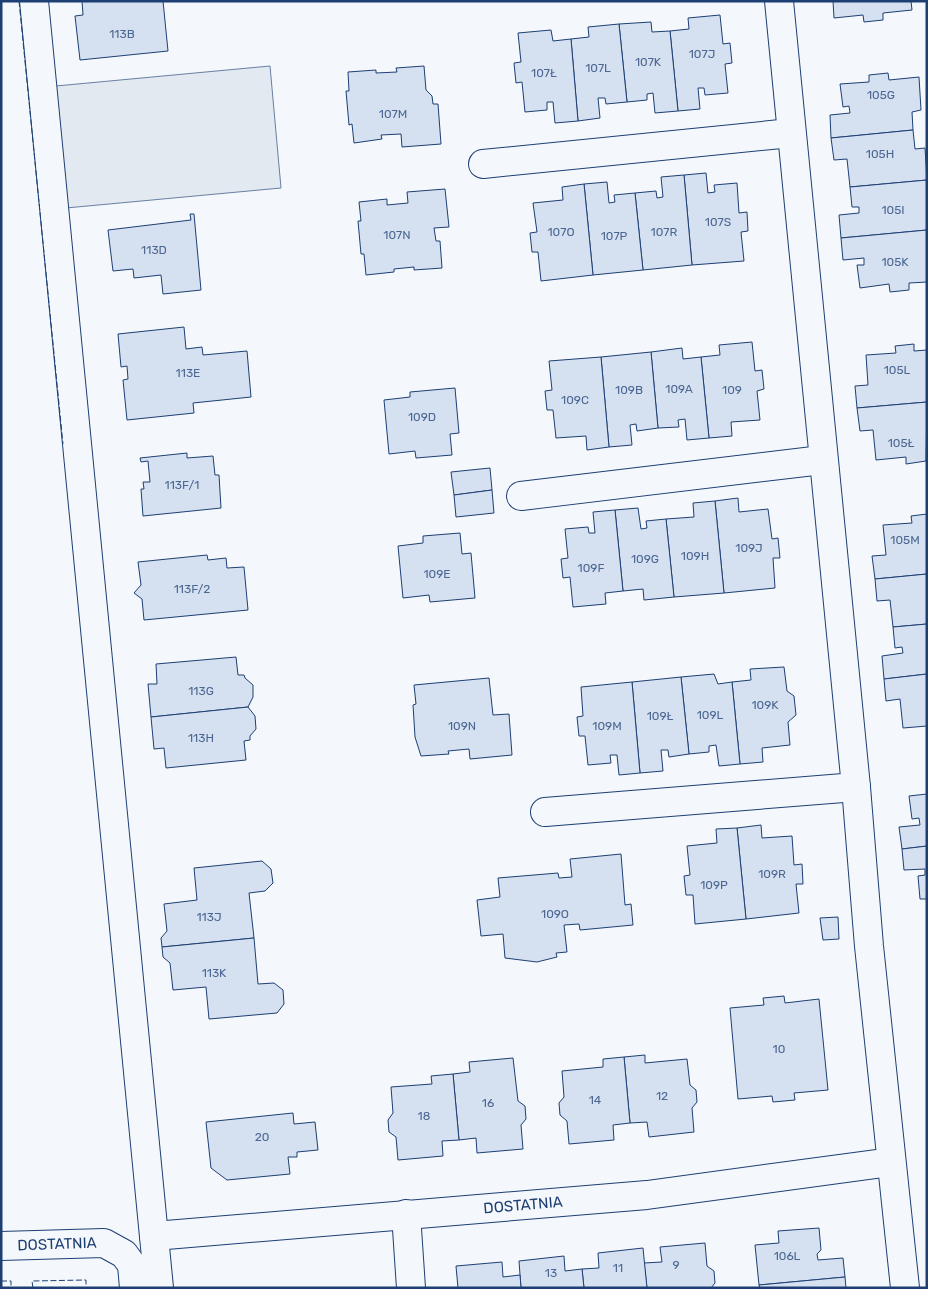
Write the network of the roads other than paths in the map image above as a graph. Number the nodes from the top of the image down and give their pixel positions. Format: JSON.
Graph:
{"nodes":[{"id":1,"x":34,"y":1,"type":"edge"},
{"id":2,"x":778,"y":1,"type":"edge"},
{"id":3,"x":791,"y":133,"type":"junction"},
{"id":4,"x":484,"y":164,"type":"dead end"},
{"id":5,"x":822,"y":460,"type":"junction"},
{"id":6,"x":521,"y":496,"type":"dead end"},
{"id":7,"x":856,"y":787,"type":"junction"},
{"id":8,"x":546,"y":812,"type":"dead end"},
{"id":9,"x":891,"y":1162,"type":"junction"},
{"id":10,"x":406,"y":1214,"type":"junction"},
{"id":11,"x":154,"y":1236,"type":"junction"},
{"id":12,"x":1,"y":1246,"type":"edge"},
{"id":13,"x":134,"y":1288,"type":"edge"},
{"id":14,"x":159,"y":1288,"type":"edge"},
{"id":15,"x":411,"y":1288,"type":"edge"},
{"id":16,"x":904,"y":1288,"type":"edge"}],
"edges":[{"from":1,"to":11,"type":"street"},
{"from":2,"to":3,"type":"street"},
{"from":3,"to":4,"type":"street"},
{"from":3,"to":5,"type":"street"},
{"from":5,"to":6,"type":"street"},
{"from":5,"to":7,"type":"street"},
{"from":7,"to":8,"type":"street"},
{"from":7,"to":9,"type":"street"},
{"from":9,"to":10,"type":"street","name":"DOSTATNIA"},
{"from":9,"to":16,"type":"street"},
{"from":10,"to":11,"type":"street","name":"DOSTATNIA"},
{"from":10,"to":15,"type":"street"},
{"from":11,"to":14,"type":"street"},
{"from":12,"to":13,"type":"street","name":"DOSTATNIA"}]}
